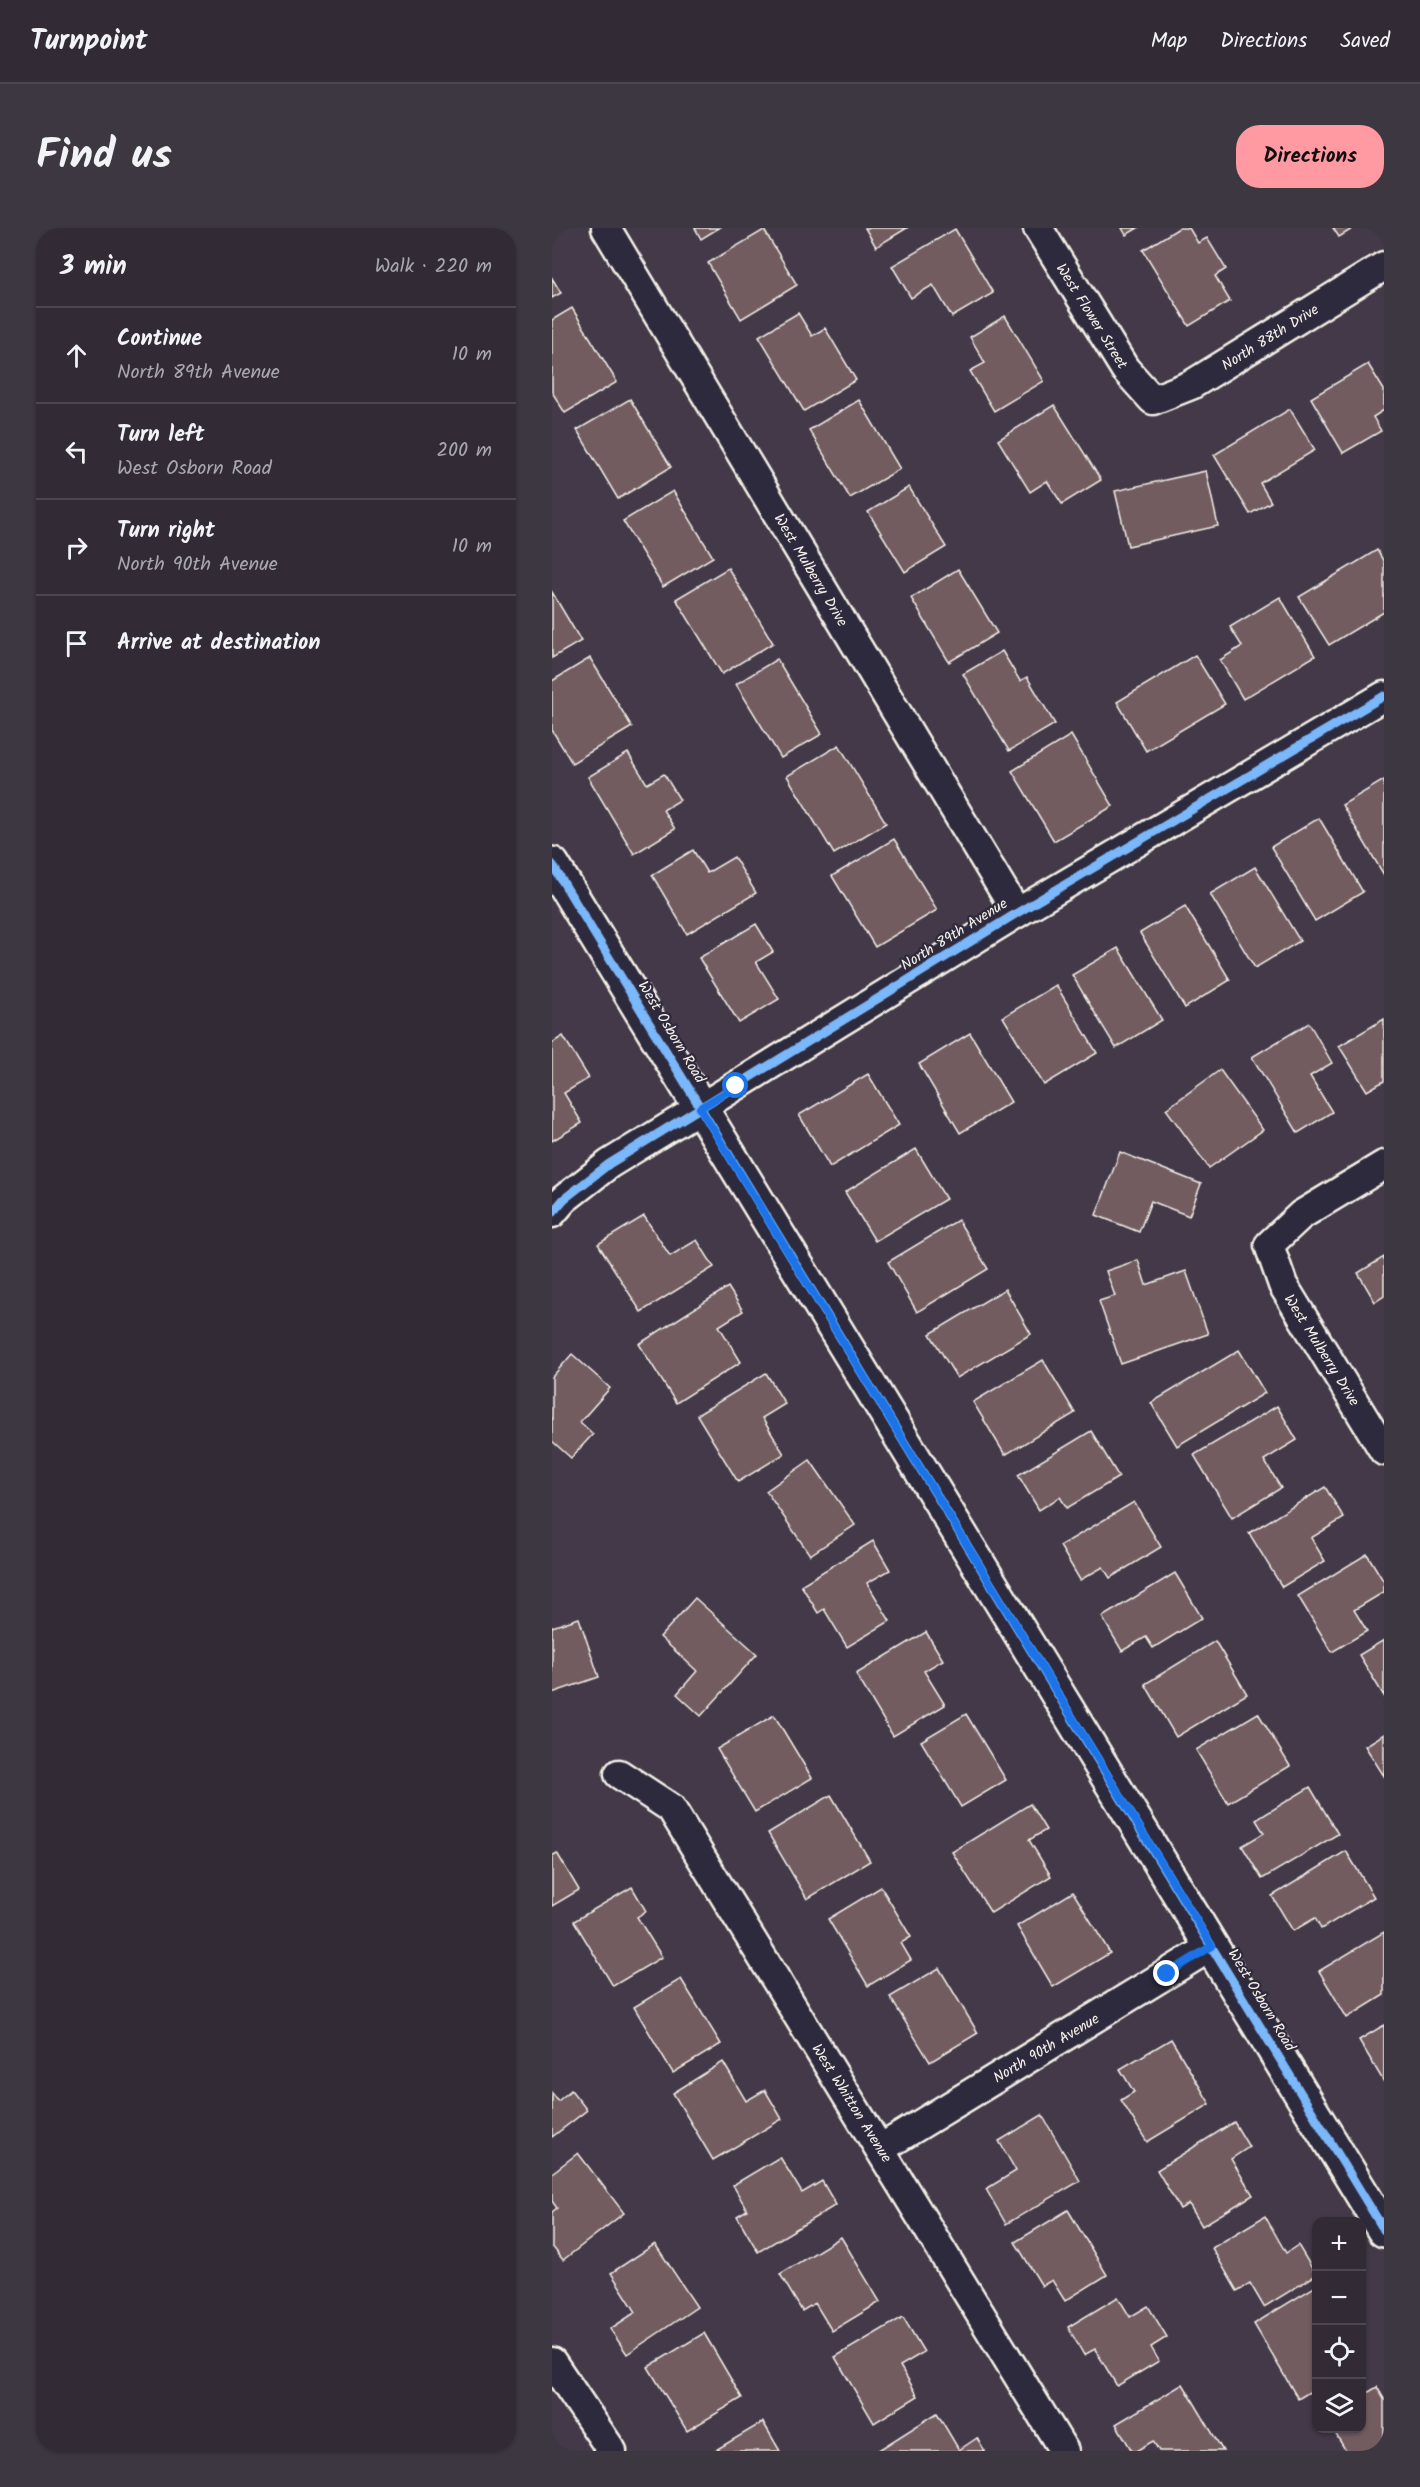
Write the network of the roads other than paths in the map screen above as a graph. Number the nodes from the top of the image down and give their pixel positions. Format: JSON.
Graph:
{"nodes":[{"id":1,"x":606,"y":228,"type":"edge"},
{"id":2,"x":1038,"y":228,"type":"edge"},
{"id":3,"x":1384,"y":266,"type":"edge"},
{"id":4,"x":1153,"y":400,"type":"joint"},
{"id":5,"x":1384,"y":696,"type":"edge"},
{"id":6,"x":552,"y":864,"type":"edge"},
{"id":7,"x":1017,"y":913,"type":"junction"},
{"id":8,"x":700,"y":1108,"type":"junction"},
{"id":9,"x":1384,"y":1165,"type":"edge"},
{"id":10,"x":552,"y":1213,"type":"edge"},
{"id":11,"x":1384,"y":1451,"type":"edge"},
{"id":12,"x":619,"y":1774,"type":"dead end"},
{"id":13,"x":1212,"y":1946,"type":"junction"},
{"id":14,"x":880,"y":2149,"type":"junction"},
{"id":15,"x":1384,"y":2230,"type":"edge"},
{"id":16,"x":552,"y":2362,"type":"edge"},
{"id":17,"x":612,"y":2451,"type":"edge"},
{"id":18,"x":1064,"y":2451,"type":"edge"}],
"edges":[{"from":1,"to":7,"type":"street","name":"West Mulberry Drive"},
{"from":2,"to":4,"type":"street","name":"West Flower Street"},
{"from":3,"to":4,"type":"street","name":"North 88th Drive"},
{"from":5,"to":7,"type":"street","name":"North 89th Avenue"},
{"from":6,"to":8,"type":"street","name":"West Osborn Road"},
{"from":7,"to":8,"type":"street","name":"North 89th Avenue"},
{"from":8,"to":10,"type":"street","name":"North 89th Avenue"},
{"from":8,"to":13,"type":"street","name":"West Osborn Road"},
{"from":9,"to":11,"type":"street","name":"West Mulberry Drive"},
{"from":12,"to":14,"type":"street","name":"West Whitton Avenue"},
{"from":13,"to":14,"type":"street","name":"North 90th Avenue"},
{"from":13,"to":15,"type":"street","name":"West Osborn Road"},
{"from":14,"to":18,"type":"street","name":"West Whitton Avenue"},
{"from":16,"to":17,"type":"street"}]}
